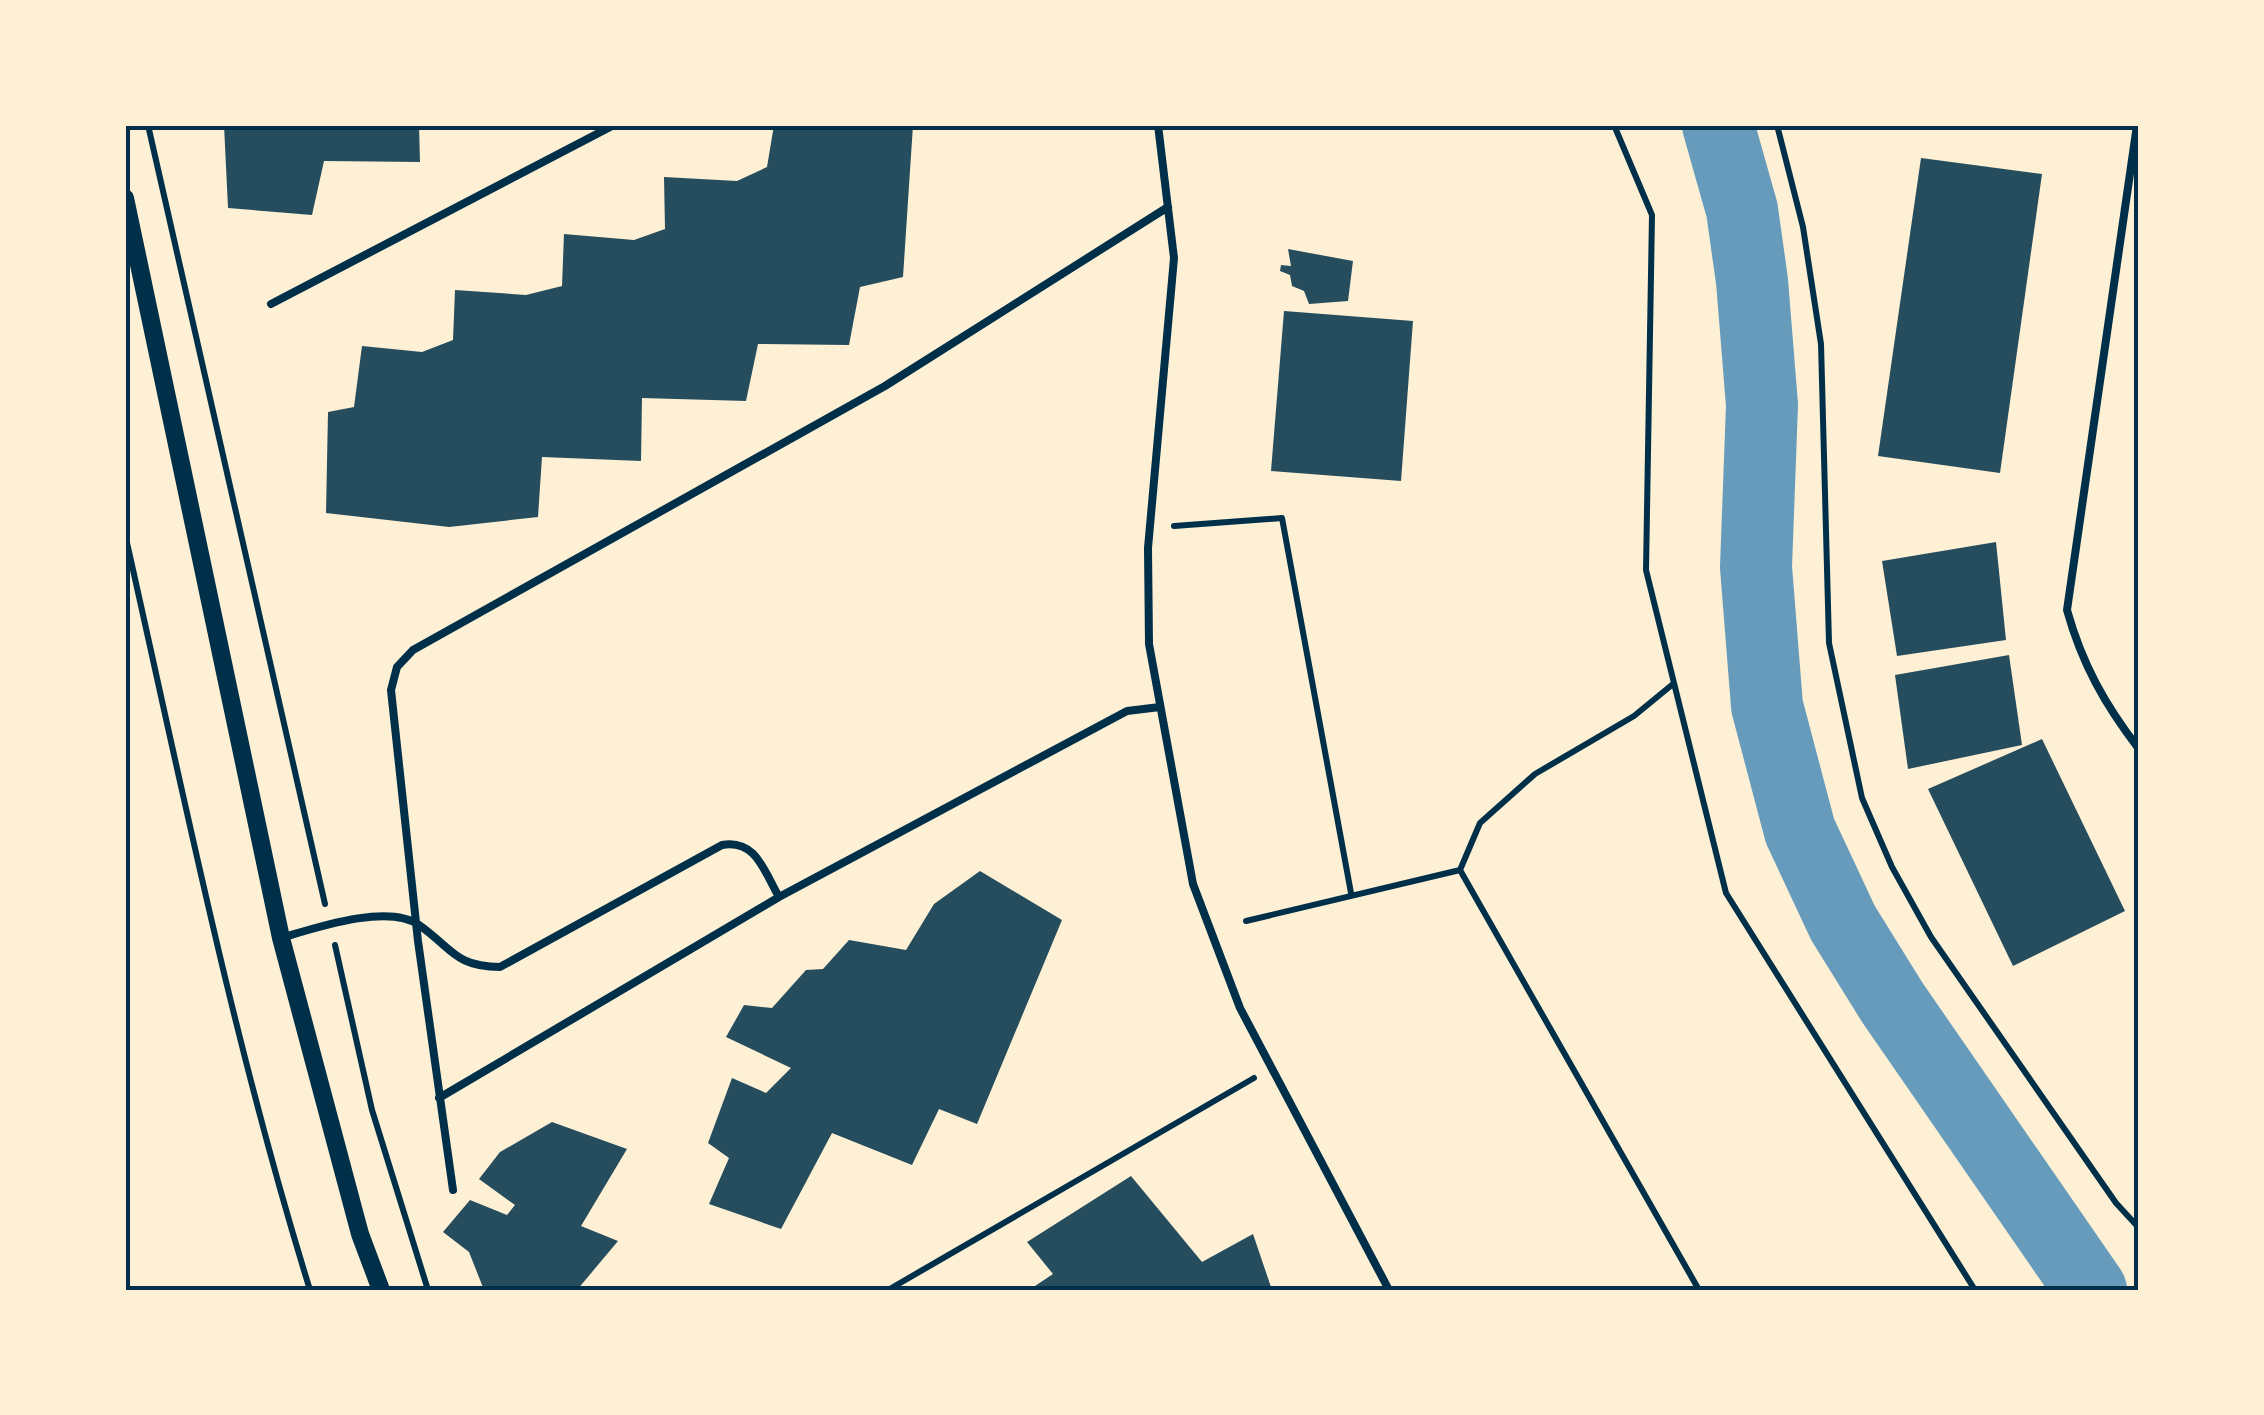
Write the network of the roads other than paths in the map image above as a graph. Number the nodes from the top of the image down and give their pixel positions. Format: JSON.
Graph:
{"nodes":[{"id":1,"x":614,"y":125,"type":"edge"},
{"id":2,"x":1158,"y":125,"type":"edge"},
{"id":3,"x":2137,"y":125,"type":"edge"},
{"id":4,"x":125,"y":198,"type":"edge"},
{"id":5,"x":1168,"y":207,"type":"junction"},
{"id":6,"x":270,"y":304,"type":"dead end"},
{"id":7,"x":1160,"y":706,"type":"junction"},
{"id":8,"x":2139,"y":749,"type":"edge"},
{"id":9,"x":778,"y":897,"type":"junction"},
{"id":10,"x":416,"y":922,"type":"junction"},
{"id":11,"x":281,"y":938,"type":"junction"},
{"id":12,"x":439,"y":1098,"type":"junction"},
{"id":13,"x":453,"y":1190,"type":"dead end"},
{"id":14,"x":380,"y":1290,"type":"edge"},
{"id":15,"x":1389,"y":1290,"type":"edge"}],
"edges":[{"from":1,"to":6,"type":"lane"},
{"from":2,"to":5,"type":"lane"},
{"from":3,"to":8,"type":"lane"},
{"from":4,"to":11,"type":"street"},
{"from":5,"to":7,"type":"lane"},
{"from":5,"to":10,"type":"lane"},
{"from":7,"to":9,"type":"lane"},
{"from":7,"to":15,"type":"lane"},
{"from":9,"to":10,"type":"lane"},
{"from":9,"to":12,"type":"lane"},
{"from":10,"to":11,"type":"lane"},
{"from":10,"to":12,"type":"lane"},
{"from":11,"to":14,"type":"street"},
{"from":12,"to":13,"type":"lane"}]}
